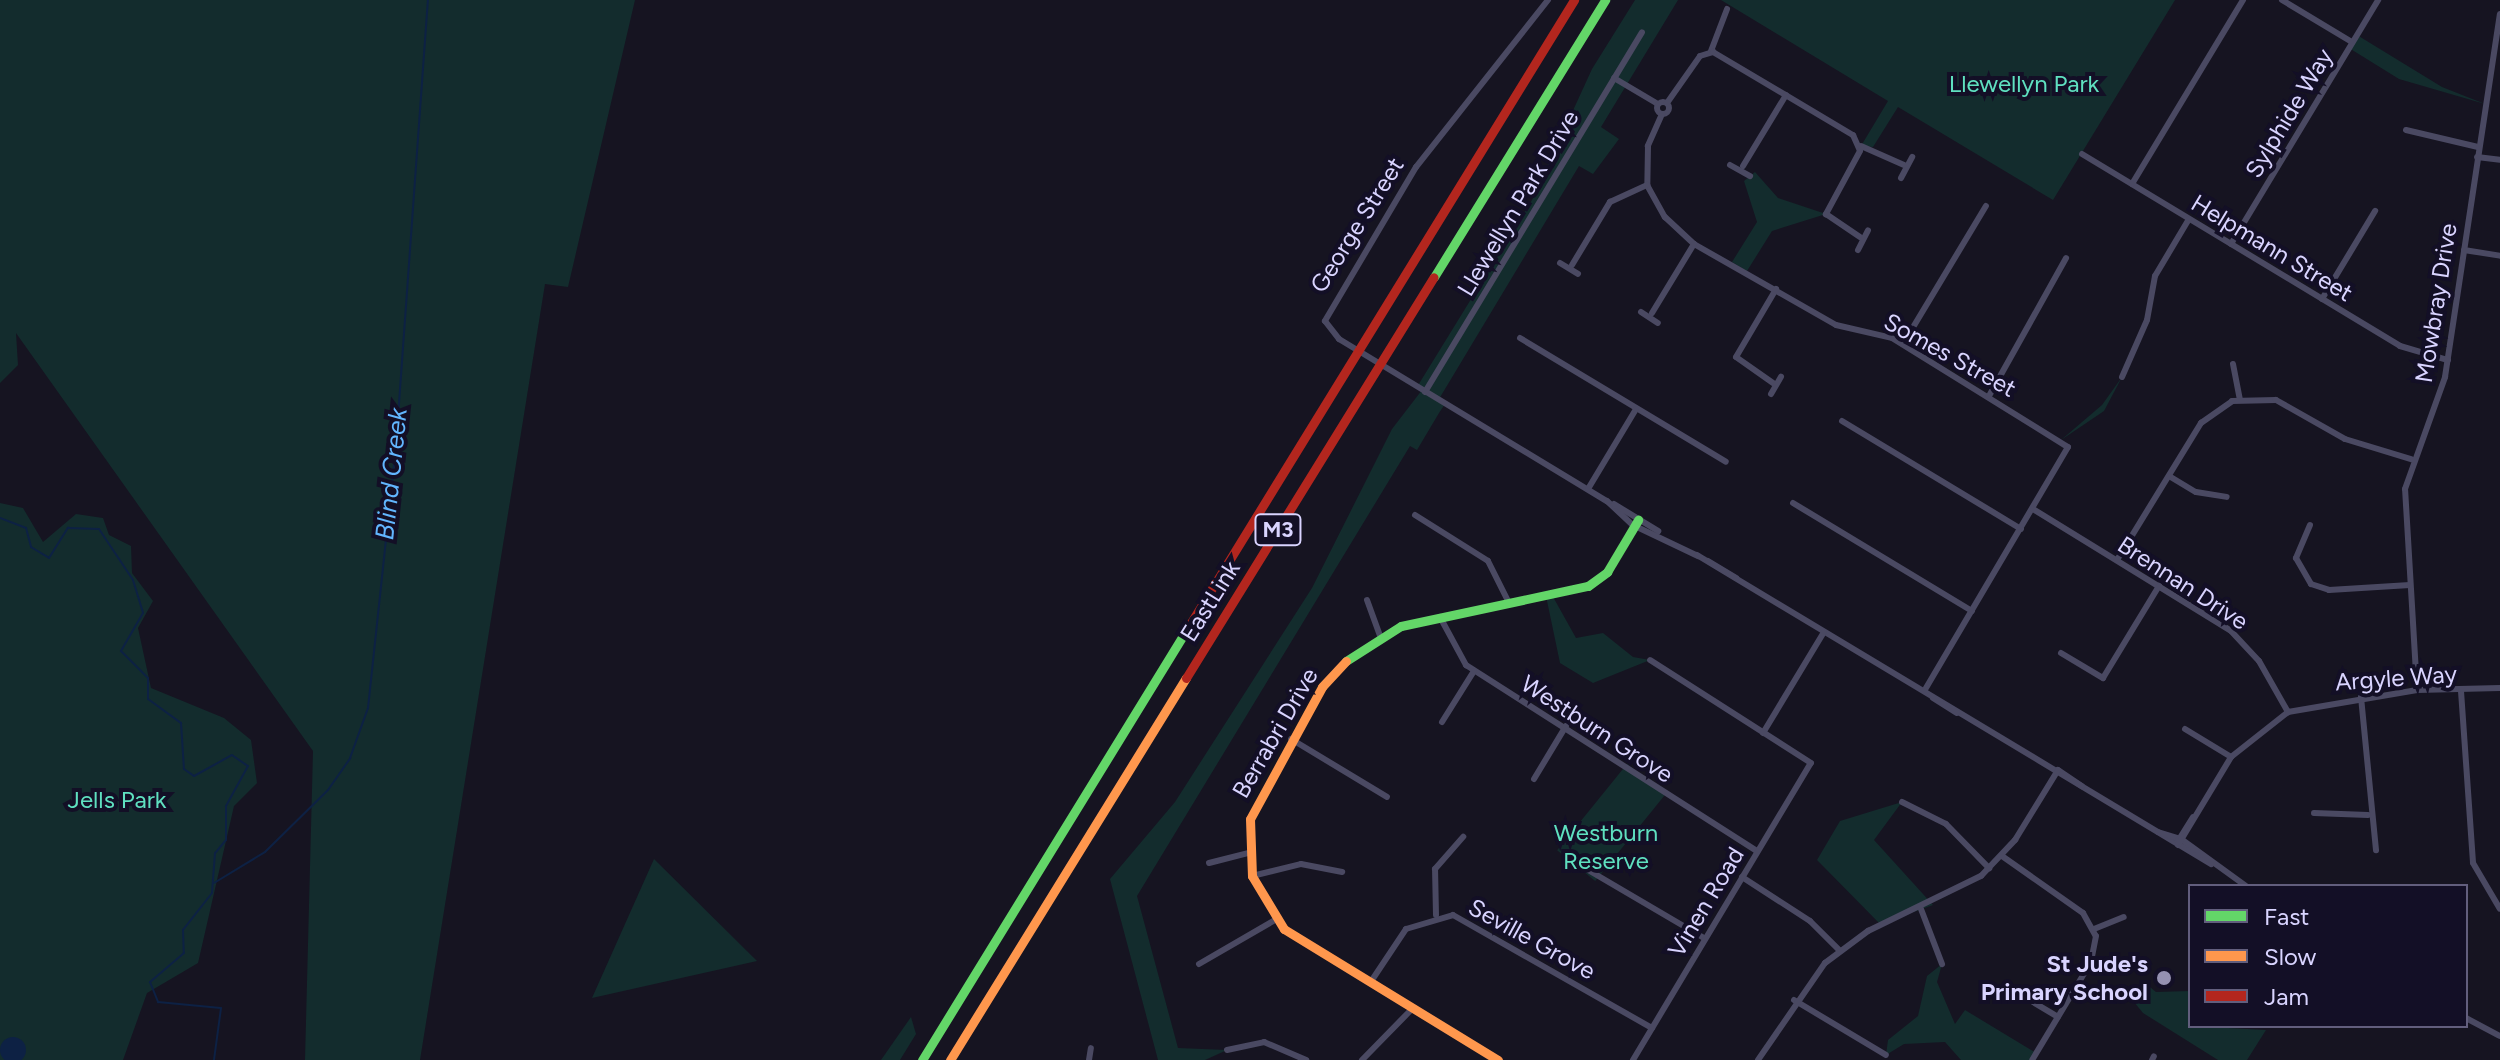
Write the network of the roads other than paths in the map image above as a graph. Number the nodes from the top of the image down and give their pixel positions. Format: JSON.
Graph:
{"nodes":[{"id":1,"x":1548,"y":0,"type":"edge"},
{"id":2,"x":1574,"y":0,"type":"edge"},
{"id":3,"x":1605,"y":0,"type":"edge"},
{"id":4,"x":2243,"y":0,"type":"edge"},
{"id":5,"x":2282,"y":0,"type":"edge"},
{"id":6,"x":2378,"y":0,"type":"edge"},
{"id":7,"x":1727,"y":9,"type":"dead end"},
{"id":8,"x":2500,"y":14,"type":"edge"},
{"id":9,"x":1642,"y":32,"type":"dead end"},
{"id":10,"x":2352,"y":42,"type":"junction"},
{"id":11,"x":1711,"y":51,"type":"junction"},
{"id":12,"x":2496,"y":57,"type":"edge"},
{"id":13,"x":1614,"y":78,"type":"junction"},
{"id":14,"x":1786,"y":95,"type":"junction"},
{"id":15,"x":1667,"y":103,"type":"junction"},
{"id":16,"x":1658,"y":104,"type":"junction"},
{"id":17,"x":1662,"y":114,"type":"junction"},
{"id":18,"x":2406,"y":130,"type":"dead end"},
{"id":19,"x":1861,"y":146,"type":"junction"},
{"id":20,"x":2478,"y":147,"type":"junction"},
{"id":21,"x":2082,"y":154,"type":"dead end"},
{"id":22,"x":1912,"y":157,"type":"dead end"},
{"id":23,"x":2477,"y":157,"type":"junction"},
{"id":24,"x":2500,"y":160,"type":"edge"},
{"id":25,"x":1730,"y":165,"type":"dead end"},
{"id":26,"x":1904,"y":165,"type":"junction"},
{"id":27,"x":1743,"y":166,"type":"junction"},
{"id":28,"x":1750,"y":176,"type":"dead end"},
{"id":29,"x":1901,"y":178,"type":"dead end"},
{"id":30,"x":2132,"y":184,"type":"junction"},
{"id":31,"x":1647,"y":185,"type":"junction"},
{"id":32,"x":1986,"y":206,"type":"dead end"},
{"id":33,"x":2375,"y":211,"type":"dead end"},
{"id":34,"x":2189,"y":219,"type":"junction"},
{"id":35,"x":1868,"y":230,"type":"dead end"},
{"id":36,"x":1860,"y":237,"type":"junction"},
{"id":37,"x":1694,"y":244,"type":"junction"},
{"id":38,"x":2231,"y":244,"type":"junction"},
{"id":39,"x":1858,"y":250,"type":"dead end"},
{"id":40,"x":2464,"y":250,"type":"junction"},
{"id":41,"x":2500,"y":256,"type":"edge"},
{"id":42,"x":2066,"y":258,"type":"dead end"},
{"id":43,"x":1560,"y":263,"type":"dead end"},
{"id":44,"x":1572,"y":265,"type":"junction"},
{"id":45,"x":1578,"y":274,"type":"dead end"},
{"id":46,"x":1776,"y":289,"type":"junction"},
{"id":47,"x":2322,"y":299,"type":"junction"},
{"id":48,"x":1641,"y":312,"type":"dead end"},
{"id":49,"x":1652,"y":313,"type":"junction"},
{"id":50,"x":1658,"y":323,"type":"dead end"},
{"id":51,"x":1520,"y":338,"type":"dead end"},
{"id":52,"x":1903,"y":344,"type":"junction"},
{"id":53,"x":2448,"y":360,"type":"junction"},
{"id":54,"x":2233,"y":364,"type":"dead end"},
{"id":55,"x":1781,"y":377,"type":"dead end"},
{"id":56,"x":2122,"y":377,"type":"dead end"},
{"id":57,"x":1773,"y":383,"type":"junction"},
{"id":58,"x":1425,"y":392,"type":"junction"},
{"id":59,"x":1771,"y":394,"type":"dead end"},
{"id":60,"x":1989,"y":396,"type":"junction"},
{"id":61,"x":2240,"y":399,"type":"junction"},
{"id":62,"x":1636,"y":409,"type":"junction"},
{"id":63,"x":1842,"y":421,"type":"dead end"},
{"id":64,"x":2411,"y":459,"type":"junction"},
{"id":65,"x":1726,"y":462,"type":"dead end"},
{"id":66,"x":2169,"y":476,"type":"junction"},
{"id":67,"x":1588,"y":489,"type":"junction"},
{"id":68,"x":2227,"y":497,"type":"dead end"},
{"id":69,"x":1793,"y":503,"type":"dead end"},
{"id":70,"x":2033,"y":509,"type":"junction"},
{"id":71,"x":1415,"y":515,"type":"dead end"},
{"id":72,"x":1636,"y":524,"type":"junction"},
{"id":73,"x":2310,"y":525,"type":"dead end"},
{"id":74,"x":2021,"y":529,"type":"junction"},
{"id":75,"x":2117,"y":560,"type":"junction"},
{"id":76,"x":2410,"y":585,"type":"junction"},
{"id":77,"x":2159,"y":586,"type":"junction"},
{"id":78,"x":1367,"y":600,"type":"dead end"},
{"id":79,"x":1509,"y":603,"type":"junction"},
{"id":80,"x":1972,"y":611,"type":"junction"},
{"id":81,"x":1440,"y":617,"type":"junction"},
{"id":82,"x":1824,"y":632,"type":"junction"},
{"id":83,"x":1380,"y":635,"type":"junction"},
{"id":84,"x":2061,"y":653,"type":"dead end"},
{"id":85,"x":1650,"y":660,"type":"dead end"},
{"id":86,"x":1474,"y":671,"type":"junction"},
{"id":87,"x":2500,"y":688,"type":"edge"},
{"id":88,"x":2417,"y":690,"type":"junction"},
{"id":89,"x":1924,"y":691,"type":"junction"},
{"id":90,"x":2461,"y":691,"type":"junction"},
{"id":91,"x":2361,"y":697,"type":"junction"},
{"id":92,"x":2288,"y":712,"type":"junction"},
{"id":93,"x":1442,"y":722,"type":"dead end"},
{"id":94,"x":1566,"y":726,"type":"junction"},
{"id":95,"x":2185,"y":729,"type":"dead end"},
{"id":96,"x":1763,"y":733,"type":"junction"},
{"id":97,"x":1291,"y":739,"type":"junction"},
{"id":98,"x":2231,"y":757,"type":"junction"},
{"id":99,"x":2057,"y":773,"type":"junction"},
{"id":100,"x":1534,"y":779,"type":"dead end"},
{"id":101,"x":1387,"y":797,"type":"dead end"},
{"id":102,"x":1902,"y":802,"type":"dead end"},
{"id":103,"x":2314,"y":813,"type":"dead end"},
{"id":104,"x":2368,"y":815,"type":"junction"},
{"id":105,"x":1463,"y":837,"type":"dead end"},
{"id":106,"x":2180,"y":841,"type":"junction"},
{"id":107,"x":2376,"y":850,"type":"dead end"},
{"id":108,"x":1757,"y":851,"type":"junction"},
{"id":109,"x":1248,"y":853,"type":"junction"},
{"id":110,"x":2002,"y":856,"type":"junction"},
{"id":111,"x":1566,"y":857,"type":"dead end"},
{"id":112,"x":1209,"y":863,"type":"dead end"},
{"id":113,"x":1989,"y":868,"type":"junction"},
{"id":114,"x":1342,"y":872,"type":"dead end"},
{"id":115,"x":1252,"y":876,"type":"junction"},
{"id":116,"x":1742,"y":877,"type":"junction"},
{"id":117,"x":2243,"y":884,"type":"edge"},
{"id":118,"x":1921,"y":909,"type":"junction"},
{"id":119,"x":2500,"y":909,"type":"edge"},
{"id":120,"x":1436,"y":915,"type":"junction"},
{"id":121,"x":2124,"y":917,"type":"dead end"},
{"id":122,"x":1275,"y":920,"type":"junction"},
{"id":123,"x":2094,"y":929,"type":"junction"},
{"id":124,"x":1704,"y":938,"type":"junction"},
{"id":125,"x":1839,"y":950,"type":"junction"},
{"id":126,"x":1199,"y":964,"type":"dead end"},
{"id":127,"x":1942,"y":964,"type":"dead end"},
{"id":128,"x":1369,"y":983,"type":"junction"},
{"id":129,"x":1794,"y":1000,"type":"junction"},
{"id":130,"x":2033,"y":1002,"type":"dead end"},
{"id":131,"x":1412,"y":1009,"type":"junction"},
{"id":132,"x":2058,"y":1017,"type":"junction"},
{"id":133,"x":2468,"y":1019,"type":"edge"},
{"id":134,"x":1652,"y":1028,"type":"junction"},
{"id":135,"x":2488,"y":1032,"type":"junction"},
{"id":136,"x":2500,"y":1036,"type":"edge"},
{"id":137,"x":2500,"y":1043,"type":"edge"},
{"id":138,"x":1091,"y":1048,"type":"dead end"},
{"id":139,"x":1227,"y":1050,"type":"dead end"},
{"id":140,"x":1886,"y":1055,"type":"dead end"},
{"id":141,"x":922,"y":1060,"type":"edge"},
{"id":142,"x":950,"y":1060,"type":"edge"},
{"id":143,"x":1089,"y":1060,"type":"edge"},
{"id":144,"x":1306,"y":1060,"type":"edge"},
{"id":145,"x":1362,"y":1060,"type":"edge"},
{"id":146,"x":1498,"y":1060,"type":"edge"},
{"id":147,"x":1633,"y":1060,"type":"edge"},
{"id":148,"x":1758,"y":1060,"type":"edge"},
{"id":149,"x":2032,"y":1060,"type":"edge"}],
"edges":[{"from":1,"to":58,"type":"street","name":"George Street"},
{"from":2,"to":141,"type":"main road","name":"EastLink","number":"M3"},
{"from":3,"to":142,"type":"main road","name":"EastLink","number":"M3"},
{"from":4,"to":30,"type":"street"},
{"from":5,"to":10,"type":"street"},
{"from":6,"to":10,"type":"street","name":"Sylphide Way"},
{"from":7,"to":11,"type":"street"},
{"from":8,"to":12,"type":"street","name":"Mowbray Drive"},
{"from":9,"to":13,"type":"street","name":"Llewellyn Park Drive"},
{"from":10,"to":38,"type":"street","name":"Sylphide Way"},
{"from":11,"to":14,"type":"street"},
{"from":11,"to":15,"type":"street"},
{"from":12,"to":20,"type":"street","name":"Mowbray Drive"},
{"from":13,"to":16,"type":"street"},
{"from":13,"to":58,"type":"street","name":"Llewellyn Park Drive"},
{"from":14,"to":19,"type":"street"},
{"from":14,"to":27,"type":"street"},
{"from":15,"to":16,"type":"street"},
{"from":15,"to":17,"type":"street"},
{"from":16,"to":17,"type":"street"},
{"from":17,"to":31,"type":"street"},
{"from":18,"to":20,"type":"street"},
{"from":19,"to":26,"type":"street"},
{"from":19,"to":36,"type":"street"},
{"from":20,"to":23,"type":"street","name":"Mowbray Drive"},
{"from":21,"to":30,"type":"street","name":"Helpmann Street"},
{"from":22,"to":26,"type":"street"},
{"from":23,"to":24,"type":"street"},
{"from":23,"to":40,"type":"street","name":"Mowbray Drive"},
{"from":25,"to":27,"type":"street"},
{"from":26,"to":29,"type":"street"},
{"from":27,"to":28,"type":"street"},
{"from":30,"to":34,"type":"street","name":"Helpmann Street"},
{"from":31,"to":37,"type":"street","name":"Somes Street"},
{"from":31,"to":44,"type":"street"},
{"from":32,"to":52,"type":"street"},
{"from":33,"to":47,"type":"street"},
{"from":34,"to":38,"type":"street","name":"Helpmann Street"},
{"from":34,"to":56,"type":"street"},
{"from":35,"to":36,"type":"street"},
{"from":36,"to":39,"type":"street"},
{"from":37,"to":46,"type":"street","name":"Somes Street"},
{"from":37,"to":49,"type":"street"},
{"from":38,"to":47,"type":"street","name":"Helpmann Street"},
{"from":40,"to":41,"type":"street"},
{"from":40,"to":53,"type":"street","name":"Mowbray Drive"},
{"from":42,"to":60,"type":"street"},
{"from":43,"to":44,"type":"street"},
{"from":44,"to":45,"type":"street"},
{"from":46,"to":52,"type":"street","name":"Somes Street"},
{"from":46,"to":57,"type":"street"},
{"from":47,"to":53,"type":"street","name":"Helpmann Street"},
{"from":48,"to":49,"type":"street"},
{"from":49,"to":50,"type":"street"},
{"from":51,"to":62,"type":"street"},
{"from":52,"to":60,"type":"street","name":"Somes Street"},
{"from":53,"to":64,"type":"street","name":"Mowbray Drive"},
{"from":54,"to":61,"type":"street"},
{"from":55,"to":57,"type":"street"},
{"from":57,"to":59,"type":"street"},
{"from":58,"to":67,"type":"street","name":"George Street"},
{"from":60,"to":70,"type":"street","name":"Somes Street"},
{"from":61,"to":64,"type":"street"},
{"from":61,"to":66,"type":"street"},
{"from":62,"to":65,"type":"street"},
{"from":62,"to":67,"type":"street"},
{"from":63,"to":74,"type":"street"},
{"from":64,"to":76,"type":"street","name":"Mowbray Drive"},
{"from":66,"to":68,"type":"street"},
{"from":66,"to":75,"type":"street"},
{"from":67,"to":72,"type":"street","name":"George Street"},
{"from":69,"to":80,"type":"street"},
{"from":70,"to":74,"type":"street","name":"Somes Street"},
{"from":70,"to":75,"type":"street","name":"Brennan Drive"},
{"from":71,"to":79,"type":"street"},
{"from":72,"to":79,"type":"main road","name":"Berrabri Drive"},
{"from":72,"to":82,"type":"street","name":"George Street"},
{"from":73,"to":76,"type":"street"},
{"from":74,"to":80,"type":"street","name":"Somes Street"},
{"from":75,"to":77,"type":"street","name":"Brennan Drive"},
{"from":76,"to":88,"type":"street","name":"Mowbray Drive"},
{"from":77,"to":84,"type":"street"},
{"from":77,"to":92,"type":"street","name":"Brennan Drive"},
{"from":78,"to":83,"type":"street"},
{"from":79,"to":81,"type":"main road","name":"Berrabri Drive"},
{"from":80,"to":89,"type":"street","name":"Somes Street"},
{"from":81,"to":83,"type":"main road","name":"Berrabri Drive"},
{"from":81,"to":86,"type":"street","name":"Westburn Grove"},
{"from":82,"to":89,"type":"street","name":"George Street"},
{"from":82,"to":96,"type":"street"},
{"from":83,"to":97,"type":"main road","name":"Berrabri Drive"},
{"from":85,"to":96,"type":"street"},
{"from":86,"to":93,"type":"street"},
{"from":86,"to":94,"type":"street","name":"Westburn Grove"},
{"from":87,"to":90,"type":"street","name":"Argyle Way"},
{"from":88,"to":90,"type":"street","name":"Argyle Way"},
{"from":88,"to":91,"type":"street","name":"Argyle Way"},
{"from":89,"to":99,"type":"street","name":"George Street"},
{"from":90,"to":119,"type":"street"},
{"from":91,"to":92,"type":"street","name":"Argyle Way"},
{"from":91,"to":104,"type":"street"},
{"from":92,"to":98,"type":"street","name":"Argyle Way"},
{"from":94,"to":100,"type":"street"},
{"from":94,"to":108,"type":"street","name":"Westburn Grove"},
{"from":95,"to":98,"type":"street"},
{"from":96,"to":108,"type":"street","name":"Vinen Road"},
{"from":97,"to":101,"type":"street"},
{"from":97,"to":109,"type":"main road","name":"Berrabri Drive"},
{"from":98,"to":106,"type":"street","name":"Argyle Way"},
{"from":99,"to":106,"type":"street","name":"George Street"},
{"from":99,"to":110,"type":"street"},
{"from":102,"to":113,"type":"street"},
{"from":103,"to":104,"type":"street"},
{"from":104,"to":107,"type":"street"},
{"from":105,"to":120,"type":"street"},
{"from":106,"to":117,"type":"street","name":"George Street"},
{"from":108,"to":116,"type":"street","name":"Vinen Road"},
{"from":109,"to":112,"type":"street"},
{"from":109,"to":115,"type":"main road","name":"Berrabri Drive"},
{"from":110,"to":113,"type":"street"},
{"from":110,"to":123,"type":"street"},
{"from":111,"to":124,"type":"street"},
{"from":113,"to":118,"type":"street"},
{"from":114,"to":115,"type":"street"},
{"from":115,"to":122,"type":"main road","name":"Berrabri Drive"},
{"from":116,"to":124,"type":"street","name":"Vinen Road"},
{"from":116,"to":125,"type":"street"},
{"from":118,"to":125,"type":"street"},
{"from":118,"to":127,"type":"street"},
{"from":120,"to":128,"type":"street","name":"Seville Grove"},
{"from":120,"to":134,"type":"street","name":"Seville Grove"},
{"from":121,"to":123,"type":"street"},
{"from":122,"to":126,"type":"street"},
{"from":122,"to":128,"type":"main road","name":"Berrabri Drive"},
{"from":123,"to":132,"type":"street"},
{"from":124,"to":134,"type":"street","name":"Vinen Road"},
{"from":125,"to":129,"type":"street"},
{"from":128,"to":131,"type":"main road","name":"Berrabri Drive"},
{"from":129,"to":140,"type":"street"},
{"from":129,"to":148,"type":"street"},
{"from":130,"to":132,"type":"street"},
{"from":131,"to":145,"type":"street"},
{"from":131,"to":146,"type":"main road","name":"Berrabri Drive"},
{"from":132,"to":149,"type":"street"},
{"from":133,"to":135,"type":"street"},
{"from":134,"to":147,"type":"street","name":"Vinen Road"},
{"from":135,"to":136,"type":"street"},
{"from":135,"to":137,"type":"street"},
{"from":138,"to":143,"type":"street"},
{"from":139,"to":144,"type":"street"}]}
